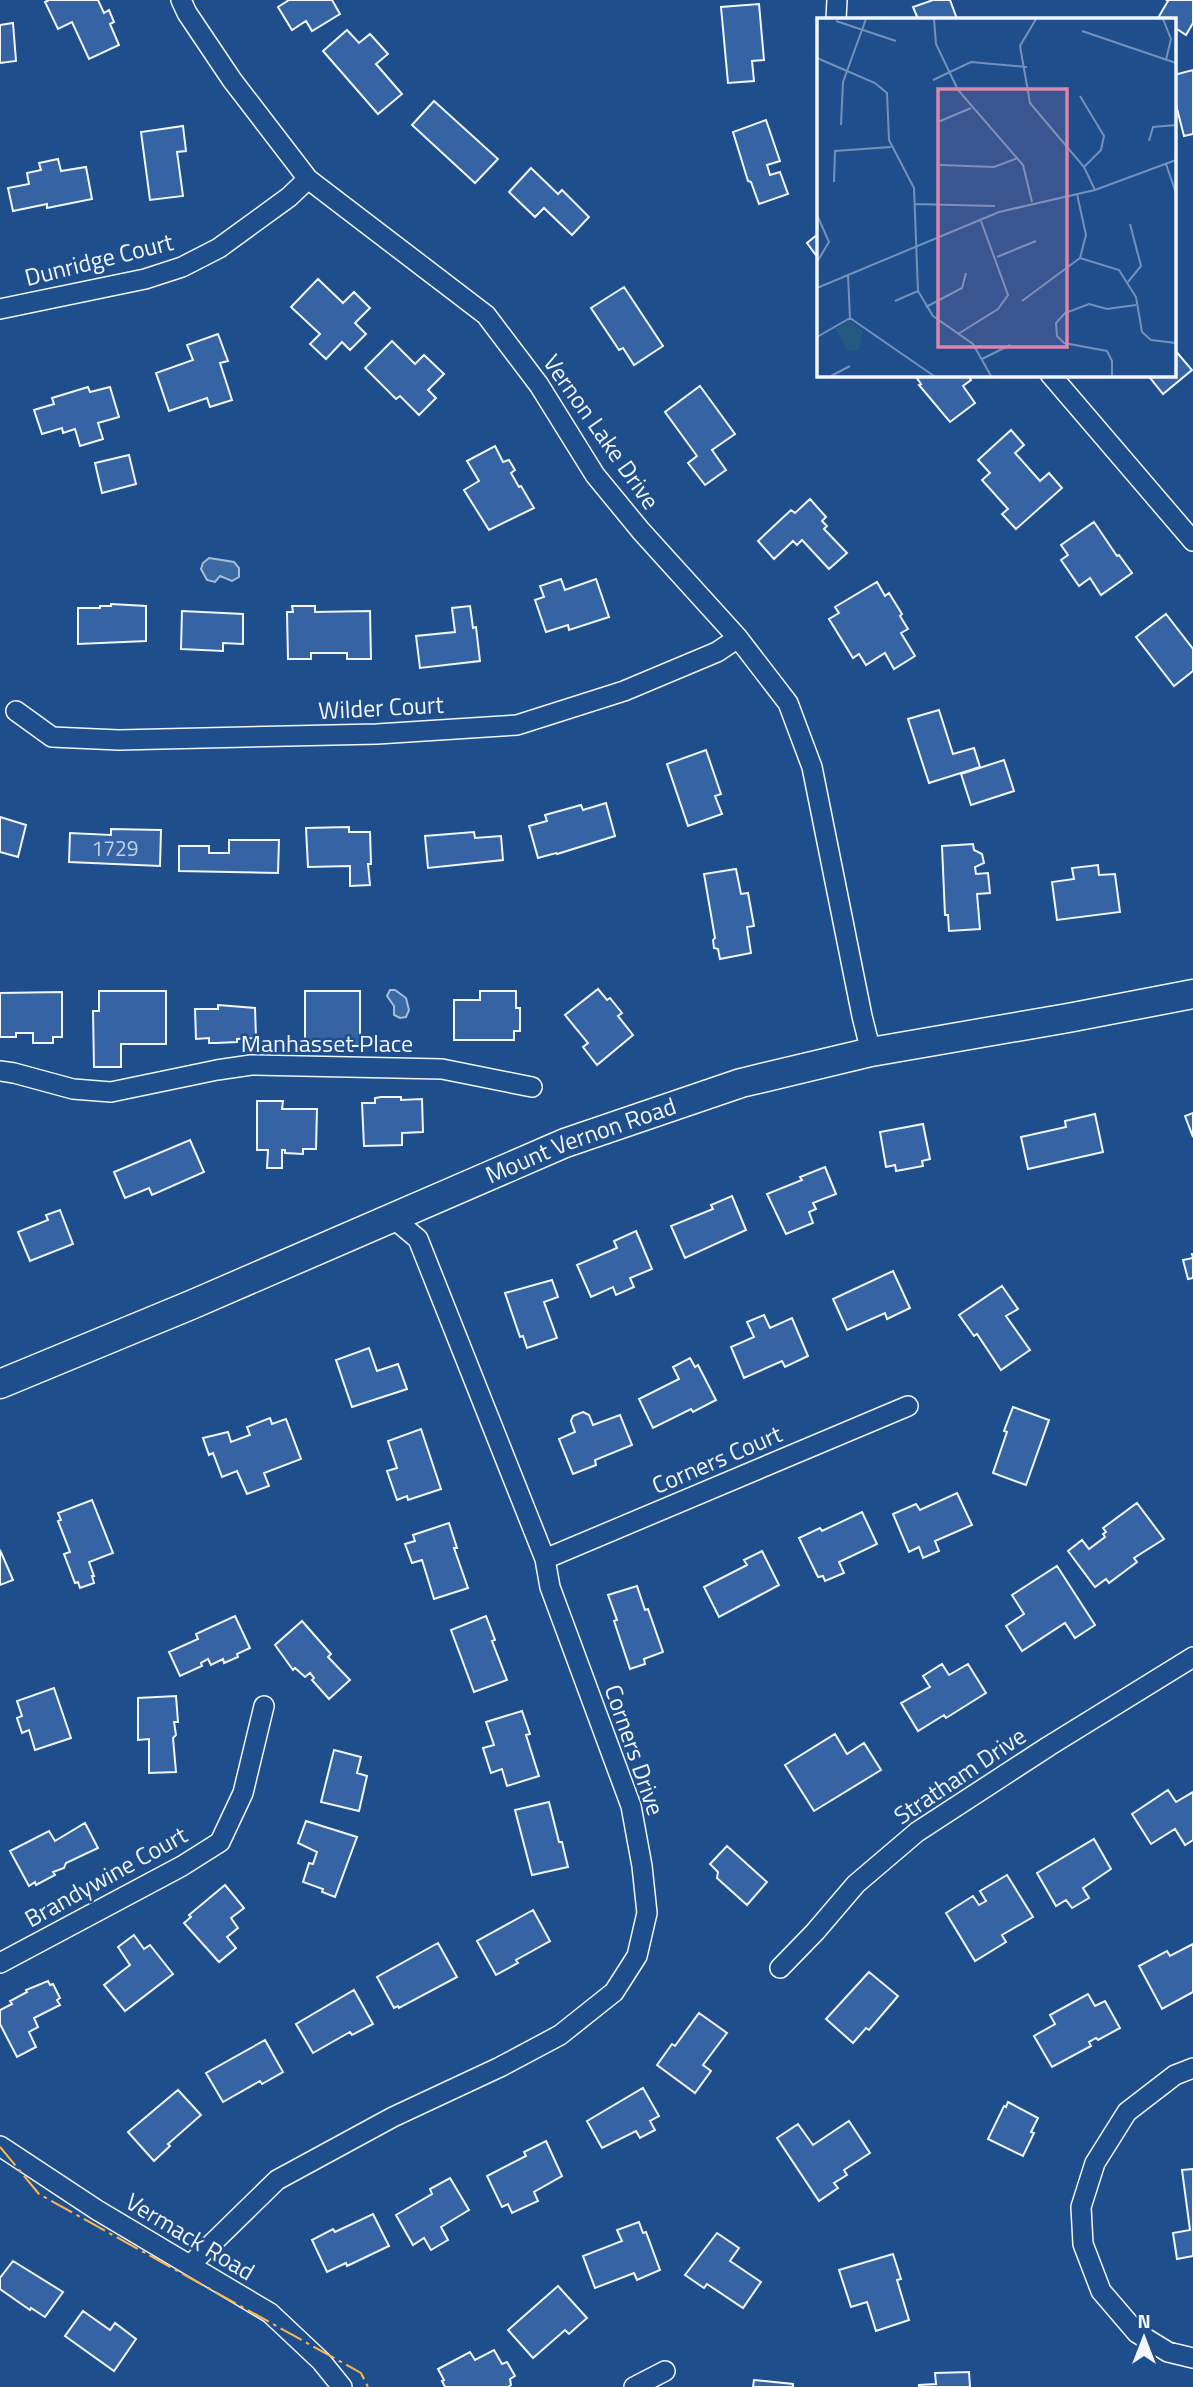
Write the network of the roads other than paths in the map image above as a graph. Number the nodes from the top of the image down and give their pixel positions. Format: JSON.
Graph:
{"nodes":[{"id":1,"x":181,"y":0,"type":"edge"},
{"id":2,"x":837,"y":0,"type":"edge"},
{"id":3,"x":836,"y":18,"type":"edge"},
{"id":4,"x":308,"y":179,"type":"junction"},
{"id":5,"x":0,"y":309,"type":"edge"},
{"id":6,"x":1052,"y":376,"type":"edge"},
{"id":7,"x":1193,"y":541,"type":"edge"},
{"id":8,"x":738,"y":638,"type":"junction"},
{"id":9,"x":16,"y":711,"type":"dead end"},
{"id":10,"x":1193,"y":994,"type":"edge"},
{"id":11,"x":871,"y":1052,"type":"junction"},
{"id":12,"x":0,"y":1072,"type":"edge"},
{"id":13,"x":532,"y":1087,"type":"dead end"},
{"id":14,"x":393,"y":1218,"type":"junction"},
{"id":15,"x":0,"y":1384,"type":"edge"},
{"id":16,"x":908,"y":1406,"type":"dead end"},
{"id":17,"x":545,"y":1559,"type":"junction"},
{"id":18,"x":1193,"y":1657,"type":"edge"},
{"id":19,"x":264,"y":1706,"type":"dead end"},
{"id":20,"x":0,"y":1963,"type":"edge"},
{"id":21,"x":780,"y":1968,"type":"dead end"},
{"id":22,"x":1193,"y":2068,"type":"edge"},
{"id":23,"x":0,"y":2146,"type":"edge"},
{"id":24,"x":190,"y":2265,"type":"junction"},
{"id":25,"x":1193,"y":2358,"type":"edge"},
{"id":26,"x":665,"y":2371,"type":"dead end"},
{"id":27,"x":342,"y":2387,"type":"edge"},
{"id":28,"x":634,"y":2387,"type":"edge"}],
"edges":[{"from":1,"to":4,"type":"street","name":"Vernon Lake Drive"},
{"from":2,"to":3,"type":"street"},
{"from":4,"to":5,"type":"street","name":"Dunridge Court"},
{"from":4,"to":8,"type":"street","name":"Vernon Lake Drive"},
{"from":6,"to":7,"type":"street"},
{"from":8,"to":9,"type":"street","name":"Wilder Court"},
{"from":8,"to":11,"type":"street","name":"Vernon Lake Drive"},
{"from":10,"to":11,"type":"main road","name":"Mount Vernon Road"},
{"from":11,"to":14,"type":"main road","name":"Mount Vernon Road"},
{"from":12,"to":13,"type":"street","name":"Manhasset Place"},
{"from":14,"to":15,"type":"main road","name":"Mount Vernon Road"},
{"from":14,"to":17,"type":"street","name":"Corners Drive"},
{"from":16,"to":17,"type":"street","name":"Corners Court"},
{"from":17,"to":24,"type":"street","name":"Corners Drive"},
{"from":18,"to":21,"type":"street","name":"Stratham Drive"},
{"from":19,"to":20,"type":"street","name":"Brandywine Court"},
{"from":22,"to":25,"type":"street"},
{"from":23,"to":24,"type":"street","name":"Vermack Road"},
{"from":24,"to":27,"type":"street","name":"Vermack Road"},
{"from":26,"to":28,"type":"street"}]}
